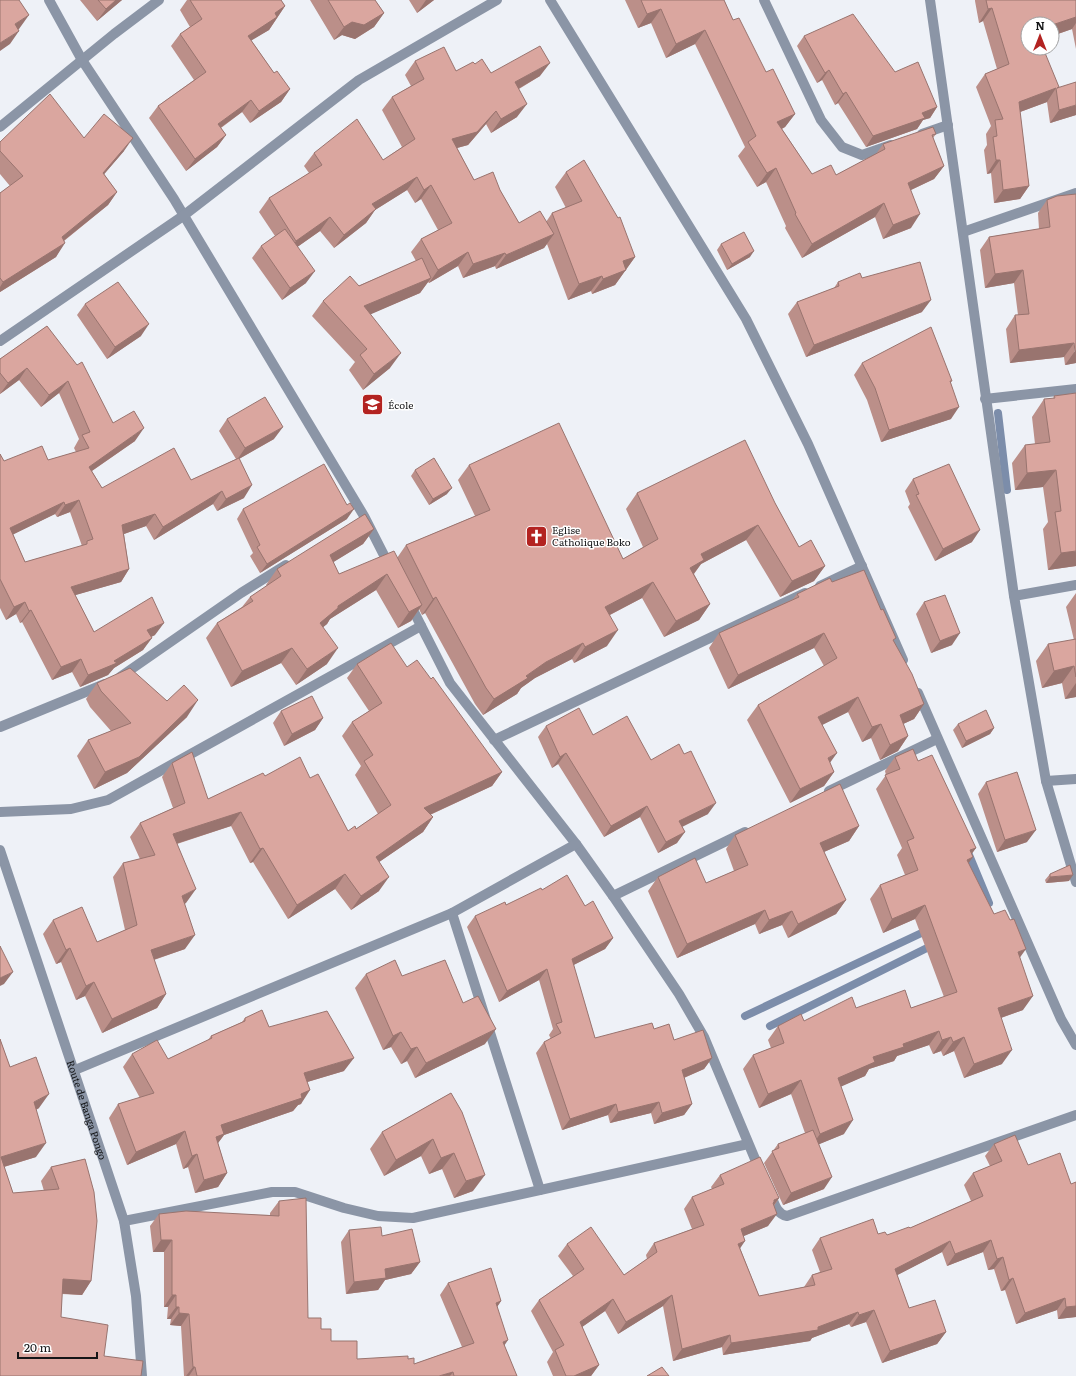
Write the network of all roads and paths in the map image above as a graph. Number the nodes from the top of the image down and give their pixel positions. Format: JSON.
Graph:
{"nodes":[{"id":1,"x":49,"y":0,"type":"edge"},
{"id":2,"x":159,"y":0,"type":"edge"},
{"id":3,"x":497,"y":0,"type":"edge"},
{"id":4,"x":550,"y":0,"type":"edge"},
{"id":5,"x":764,"y":0,"type":"edge"},
{"id":6,"x":930,"y":0,"type":"edge"},
{"id":7,"x":82,"y":60,"type":"junction"},
{"id":8,"x":948,"y":125,"type":"junction"},
{"id":9,"x":0,"y":127,"type":"edge"},
{"id":10,"x":912,"y":138,"type":"edge"},
{"id":11,"x":898,"y":143,"type":"edge"},
{"id":12,"x":1076,"y":193,"type":"edge"},
{"id":13,"x":183,"y":216,"type":"junction"},
{"id":14,"x":963,"y":232,"type":"junction"},
{"id":15,"x":0,"y":341,"type":"edge"},
{"id":16,"x":1076,"y":389,"type":"edge"},
{"id":17,"x":985,"y":399,"type":"junction"},
{"id":18,"x":293,"y":560,"type":"edge"},
{"id":19,"x":862,"y":566,"type":"junction"},
{"id":20,"x":396,"y":578,"type":"edge"},
{"id":21,"x":1076,"y":585,"type":"edge"},
{"id":22,"x":403,"y":592,"type":"edge"},
{"id":23,"x":1014,"y":596,"type":"junction"},
{"id":24,"x":421,"y":626,"type":"junction"},
{"id":25,"x":906,"y":667,"type":"edge"},
{"id":26,"x":912,"y":681,"type":"edge"},
{"id":27,"x":0,"y":727,"type":"edge"},
{"id":28,"x":938,"y":739,"type":"junction"},
{"id":29,"x":494,"y":740,"type":"junction"},
{"id":30,"x":1076,"y":779,"type":"edge"},
{"id":31,"x":1046,"y":781,"type":"junction"},
{"id":32,"x":818,"y":797,"type":"edge"},
{"id":33,"x":0,"y":812,"type":"edge"},
{"id":34,"x":754,"y":828,"type":"edge"},
{"id":35,"x":576,"y":844,"type":"junction"},
{"id":36,"x":0,"y":850,"type":"edge"},
{"id":37,"x":1076,"y":882,"type":"edge"},
{"id":38,"x":613,"y":896,"type":"junction"},
{"id":39,"x":452,"y":912,"type":"junction"},
{"id":40,"x":1076,"y":1045,"type":"edge"},
{"id":41,"x":74,"y":1070,"type":"junction"},
{"id":42,"x":1076,"y":1114,"type":"edge"},
{"id":43,"x":748,"y":1144,"type":"junction"},
{"id":44,"x":540,"y":1190,"type":"junction"},
{"id":45,"x":124,"y":1221,"type":"junction"},
{"id":46,"x":142,"y":1376,"type":"edge"}],
"edges":[{"from":1,"to":7,"type":"street"},
{"from":2,"to":7,"type":"street"},
{"from":3,"to":13,"type":"street"},
{"from":4,"to":19,"type":"street"},
{"from":5,"to":11,"type":"street"},
{"from":6,"to":8,"type":"street"},
{"from":7,"to":9,"type":"street"},
{"from":7,"to":13,"type":"street"},
{"from":8,"to":10,"type":"street"},
{"from":8,"to":14,"type":"street"},
{"from":12,"to":14,"type":"street"},
{"from":13,"to":15,"type":"street"},
{"from":13,"to":20,"type":"street"},
{"from":14,"to":17,"type":"street"},
{"from":16,"to":17,"type":"street"},
{"from":17,"to":23,"type":"street"},
{"from":18,"to":27,"type":"street"},
{"from":19,"to":25,"type":"street"},
{"from":19,"to":29,"type":"street"},
{"from":21,"to":23,"type":"street"},
{"from":22,"to":24,"type":"street"},
{"from":23,"to":31,"type":"street"},
{"from":24,"to":29,"type":"street"},
{"from":24,"to":33,"type":"street"},
{"from":26,"to":28,"type":"street"},
{"from":28,"to":32,"type":"street"},
{"from":28,"to":40,"type":"street"},
{"from":29,"to":35,"type":"street"},
{"from":30,"to":31,"type":"street"},
{"from":31,"to":37,"type":"street"},
{"from":34,"to":38,"type":"street"},
{"from":35,"to":38,"type":"street"},
{"from":35,"to":39,"type":"street"},
{"from":36,"to":41,"type":"street","name":"Route de Banga Pongo"},
{"from":38,"to":43,"type":"street"},
{"from":39,"to":41,"type":"street"},
{"from":39,"to":44,"type":"street"},
{"from":41,"to":45,"type":"street","name":"Route de Banga Pongo"},
{"from":42,"to":43,"type":"street"},
{"from":43,"to":44,"type":"street"},
{"from":44,"to":45,"type":"street"},
{"from":45,"to":46,"type":"street","name":"Route de Banga Pongo"}]}
